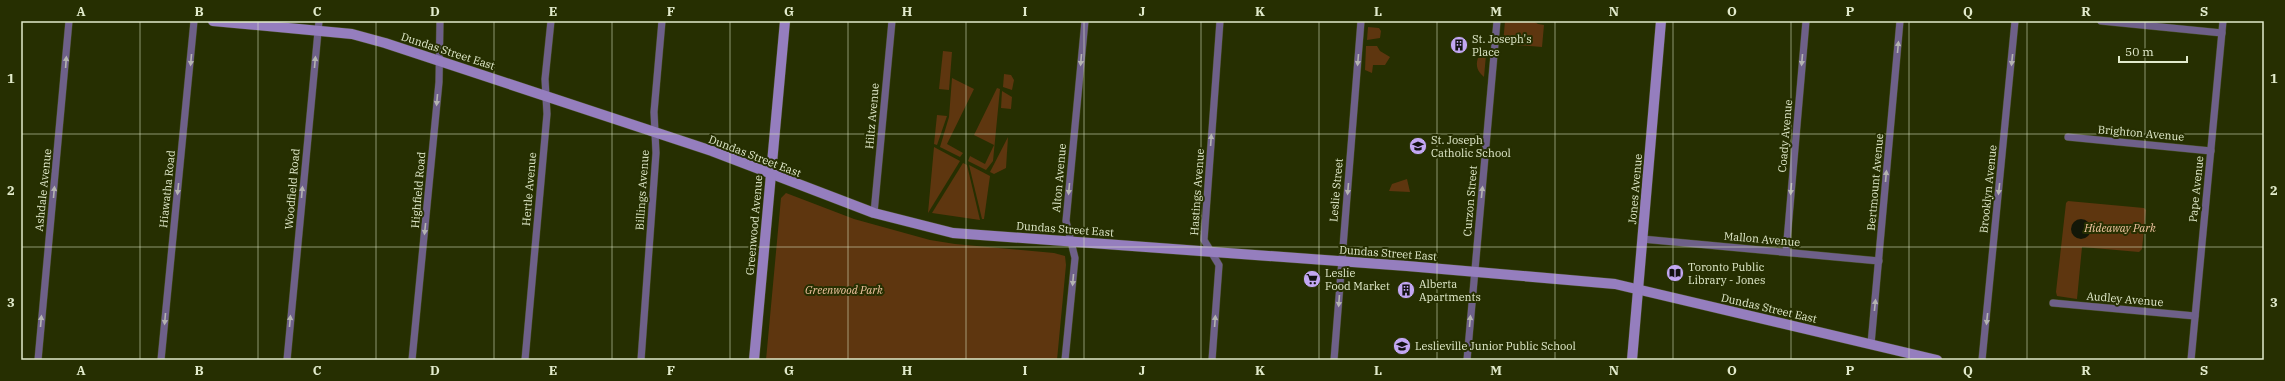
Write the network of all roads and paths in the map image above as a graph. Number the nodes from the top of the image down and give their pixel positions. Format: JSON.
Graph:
{"nodes":[{"id":1,"x":69,"y":21,"type":"edge"},
{"id":2,"x":194,"y":21,"type":"edge"},
{"id":3,"x":213,"y":21,"type":"edge"},
{"id":4,"x":440,"y":21,"type":"edge"},
{"id":5,"x":551,"y":21,"type":"edge"},
{"id":6,"x":662,"y":21,"type":"edge"},
{"id":7,"x":785,"y":21,"type":"edge"},
{"id":8,"x":892,"y":21,"type":"edge"},
{"id":9,"x":1085,"y":21,"type":"edge"},
{"id":10,"x":1220,"y":21,"type":"edge"},
{"id":11,"x":1361,"y":21,"type":"edge"},
{"id":12,"x":1497,"y":21,"type":"edge"},
{"id":13,"x":1661,"y":21,"type":"edge"},
{"id":14,"x":1806,"y":21,"type":"edge"},
{"id":15,"x":1900,"y":21,"type":"edge"},
{"id":16,"x":2016,"y":21,"type":"edge"},
{"id":17,"x":2101,"y":21,"type":"edge"},
{"id":18,"x":2224,"y":21,"type":"edge"},
{"id":19,"x":318,"y":26,"type":"edge"},
{"id":20,"x":2222,"y":33,"type":"junction"},
{"id":21,"x":438,"y":61,"type":"junction"},
{"id":22,"x":546,"y":96,"type":"junction"},
{"id":23,"x":656,"y":133,"type":"junction"},
{"id":24,"x":2068,"y":137,"type":"dead end"},
{"id":25,"x":2211,"y":151,"type":"junction"},
{"id":26,"x":771,"y":174,"type":"junction"},
{"id":27,"x":874,"y":213,"type":"junction"},
{"id":28,"x":1642,"y":239,"type":"junction"},
{"id":29,"x":1070,"y":242,"type":"junction"},
{"id":30,"x":1211,"y":252,"type":"junction"},
{"id":31,"x":1786,"y":252,"type":"junction"},
{"id":32,"x":1342,"y":262,"type":"junction"},
{"id":33,"x":1879,"y":262,"type":"junction"},
{"id":34,"x":1474,"y":272,"type":"junction"},
{"id":35,"x":1637,"y":289,"type":"junction"},
{"id":36,"x":2053,"y":303,"type":"dead end"},
{"id":37,"x":2195,"y":316,"type":"junction"},
{"id":38,"x":1871,"y":344,"type":"junction"},
{"id":39,"x":1904,"y":356,"type":"edge"},
{"id":40,"x":38,"y":360,"type":"edge"},
{"id":41,"x":161,"y":360,"type":"edge"},
{"id":42,"x":287,"y":360,"type":"edge"},
{"id":43,"x":412,"y":360,"type":"edge"},
{"id":44,"x":525,"y":360,"type":"edge"},
{"id":45,"x":641,"y":360,"type":"edge"},
{"id":46,"x":754,"y":360,"type":"edge"},
{"id":47,"x":1065,"y":360,"type":"edge"},
{"id":48,"x":1212,"y":360,"type":"edge"},
{"id":49,"x":1334,"y":360,"type":"edge"},
{"id":50,"x":1467,"y":360,"type":"edge"},
{"id":51,"x":1632,"y":360,"type":"edge"},
{"id":52,"x":1937,"y":360,"type":"edge"},
{"id":53,"x":1982,"y":360,"type":"edge"},
{"id":54,"x":2191,"y":360,"type":"edge"}],
"edges":[{"from":40,"to":1,"type":"street","name":"Ashdale Avenue","one_way":true},
{"from":2,"to":41,"type":"street","name":"Hiawatha Road","one_way":true},
{"from":3,"to":19,"type":"street","name":"Dundas Street East"},
{"from":4,"to":21,"type":"street","name":"Highfield Road"},
{"from":5,"to":22,"type":"street","name":"Hertle Avenue"},
{"from":6,"to":23,"type":"street","name":"Billings Avenue"},
{"from":7,"to":26,"type":"street","name":"Greenwood Avenue"},
{"from":8,"to":27,"type":"street","name":"Hiltz Avenue"},
{"from":9,"to":29,"type":"street","name":"Alton Avenue","one_way":true},
{"from":30,"to":10,"type":"street","name":"Hastings Avenue","one_way":true},
{"from":11,"to":32,"type":"street","name":"Leslie Street","one_way":true},
{"from":34,"to":12,"type":"street","name":"Curzon Street","one_way":true},
{"from":13,"to":28,"type":"street","name":"Jones Avenue"},
{"from":14,"to":31,"type":"street","name":"Coady Avenue","one_way":true},
{"from":33,"to":15,"type":"street","name":"Bertmount Avenue","one_way":true},
{"from":16,"to":53,"type":"street","name":"Brooklyn Avenue","one_way":true},
{"from":17,"to":20,"type":"street"},
{"from":18,"to":20,"type":"street","name":"Pape Avenue"},
{"from":19,"to":21,"type":"street","name":"Dundas Street East"},
{"from":42,"to":19,"type":"street","name":"Woodfield Road","one_way":true},
{"from":20,"to":25,"type":"street","name":"Pape Avenue"},
{"from":21,"to":22,"type":"street","name":"Dundas Street East"},
{"from":21,"to":43,"type":"street","name":"Highfield Road","one_way":true},
{"from":22,"to":23,"type":"street","name":"Dundas Street East"},
{"from":22,"to":44,"type":"street","name":"Hertle Avenue"},
{"from":23,"to":26,"type":"street","name":"Dundas Street East"},
{"from":23,"to":45,"type":"street","name":"Billings Avenue"},
{"from":24,"to":25,"type":"street","name":"Brighton Avenue"},
{"from":25,"to":37,"type":"street","name":"Pape Avenue"},
{"from":26,"to":27,"type":"street","name":"Dundas Street East"},
{"from":26,"to":46,"type":"street","name":"Greenwood Avenue"},
{"from":27,"to":29,"type":"street","name":"Dundas Street East"},
{"from":28,"to":31,"type":"street","name":"Mallon Avenue"},
{"from":28,"to":35,"type":"street","name":"Jones Avenue"},
{"from":29,"to":30,"type":"street","name":"Dundas Street East"},
{"from":29,"to":47,"type":"street","name":"Alton Avenue","one_way":true},
{"from":30,"to":32,"type":"street","name":"Dundas Street East"},
{"from":48,"to":30,"type":"street","name":"Hastings Avenue","one_way":true},
{"from":31,"to":33,"type":"street","name":"Mallon Avenue"},
{"from":32,"to":34,"type":"street","name":"Dundas Street East"},
{"from":32,"to":49,"type":"street","name":"Leslie Street","one_way":true},
{"from":38,"to":33,"type":"street","name":"Bertmount Avenue","one_way":true},
{"from":34,"to":35,"type":"street","name":"Dundas Street East"},
{"from":50,"to":34,"type":"street","name":"Curzon Street","one_way":true},
{"from":35,"to":38,"type":"street","name":"Dundas Street East"},
{"from":35,"to":51,"type":"street","name":"Jones Avenue"},
{"from":36,"to":37,"type":"street","name":"Audley Avenue"},
{"from":37,"to":54,"type":"street","name":"Pape Avenue"},
{"from":38,"to":39,"type":"street","name":"Dundas Street East"},
{"from":39,"to":52,"type":"street","name":"Dundas Street East"}]}
